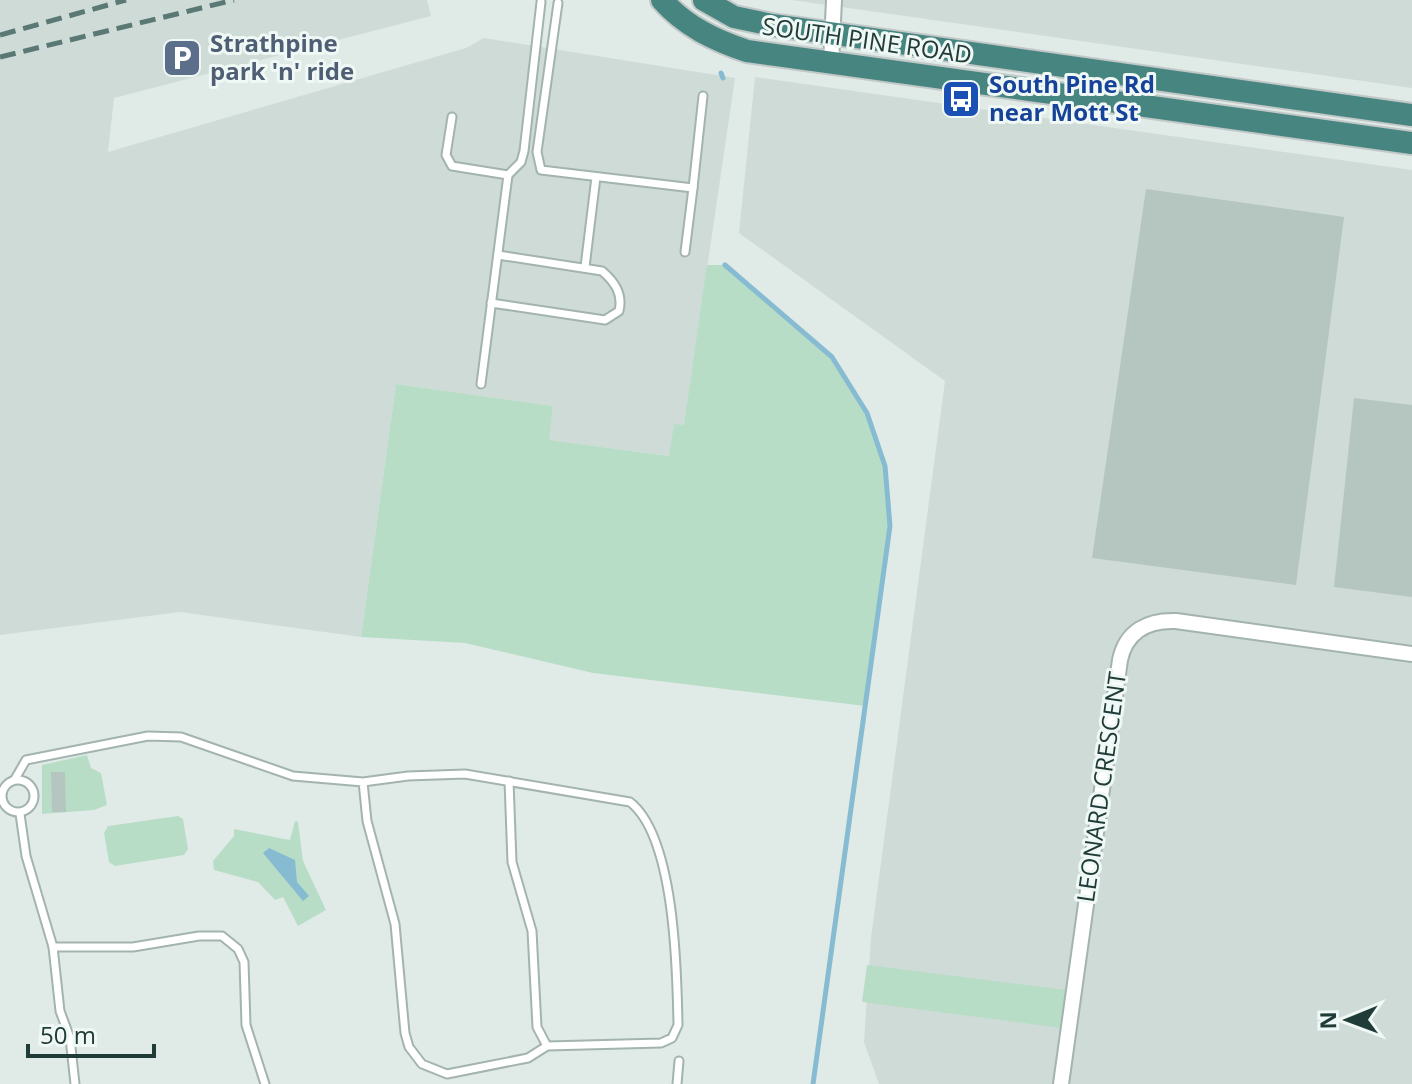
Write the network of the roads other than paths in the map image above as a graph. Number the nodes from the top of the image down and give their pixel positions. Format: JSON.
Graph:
{"nodes":[{"id":1,"x":662,"y":0,"type":"edge"},
{"id":2,"x":704,"y":0,"type":"edge"},
{"id":3,"x":834,"y":0,"type":"edge"},
{"id":4,"x":541,"y":2,"type":"dead end"},
{"id":5,"x":558,"y":3,"type":"dead end"},
{"id":6,"x":834,"y":35,"type":"junction"},
{"id":7,"x":831,"y":63,"type":"junction"},
{"id":8,"x":703,"y":96,"type":"dead end"},
{"id":9,"x":1412,"y":115,"type":"edge"},
{"id":10,"x":452,"y":117,"type":"dead end"},
{"id":11,"x":1412,"y":143,"type":"edge"},
{"id":12,"x":521,"y":162,"type":"junction"},
{"id":13,"x":538,"y":166,"type":"junction"},
{"id":14,"x":508,"y":175,"type":"junction"},
{"id":15,"x":596,"y":177,"type":"junction"},
{"id":16,"x":693,"y":188,"type":"junction"},
{"id":17,"x":685,"y":252,"type":"dead end"},
{"id":18,"x":498,"y":255,"type":"junction"},
{"id":19,"x":585,"y":267,"type":"junction"},
{"id":20,"x":491,"y":303,"type":"junction"},
{"id":21,"x":481,"y":384,"type":"dead end"},
{"id":22,"x":1412,"y":654,"type":"edge"},
{"id":23,"x":0,"y":776,"type":"edge"},
{"id":24,"x":15,"y":779,"type":"junction"},
{"id":25,"x":509,"y":781,"type":"junction"},
{"id":26,"x":363,"y":782,"type":"junction"},
{"id":27,"x":6,"y":784,"type":"junction"},
{"id":28,"x":1,"y":793,"type":"edge"},
{"id":29,"x":11,"y":811,"type":"junction"},
{"id":30,"x":0,"y":813,"type":"edge"},
{"id":31,"x":20,"y":814,"type":"junction"},
{"id":32,"x":53,"y":947,"type":"junction"},
{"id":33,"x":547,"y":1046,"type":"junction"},
{"id":34,"x":679,"y":1061,"type":"dead end"},
{"id":35,"x":75,"y":1084,"type":"edge"},
{"id":36,"x":265,"y":1084,"type":"edge"},
{"id":37,"x":677,"y":1084,"type":"edge"},
{"id":38,"x":1061,"y":1084,"type":"edge"}],
"edges":[{"from":1,"to":7,"type":"highway","name":"SOUTH PINE ROAD"},
{"from":2,"to":6,"type":"highway","name":"SOUTH PINE ROAD"},
{"from":3,"to":6,"type":"street"},
{"from":4,"to":12,"type":"lane"},
{"from":5,"to":13,"type":"lane"},
{"from":6,"to":7,"type":"street"},
{"from":6,"to":9,"type":"highway","name":"SOUTH PINE ROAD"},
{"from":7,"to":11,"type":"highway","name":"SOUTH PINE ROAD"},
{"from":8,"to":16,"type":"lane"},
{"from":10,"to":14,"type":"lane"},
{"from":12,"to":13,"type":"lane"},
{"from":12,"to":14,"type":"lane"},
{"from":13,"to":15,"type":"lane"},
{"from":14,"to":18,"type":"lane"},
{"from":15,"to":16,"type":"lane"},
{"from":15,"to":19,"type":"lane"},
{"from":16,"to":17,"type":"lane"},
{"from":18,"to":19,"type":"lane"},
{"from":18,"to":20,"type":"lane"},
{"from":19,"to":20,"type":"lane"},
{"from":20,"to":21,"type":"lane"},
{"from":22,"to":38,"type":"street","name":"LEONARD CRESCENT"},
{"from":23,"to":27,"type":"lane"},
{"from":24,"to":26,"type":"lane"},
{"from":24,"to":27,"type":"lane"},
{"from":24,"to":31,"type":"lane"},
{"from":25,"to":26,"type":"lane"},
{"from":25,"to":33,"type":"lane"},
{"from":25,"to":33,"type":"lane"},
{"from":26,"to":33,"type":"lane"},
{"from":27,"to":28,"type":"lane"},
{"from":28,"to":29,"type":"lane"},
{"from":29,"to":30,"type":"lane"},
{"from":29,"to":31,"type":"lane"},
{"from":31,"to":32,"type":"lane"},
{"from":32,"to":35,"type":"lane"},
{"from":32,"to":36,"type":"lane"},
{"from":34,"to":37,"type":"lane"}]}
